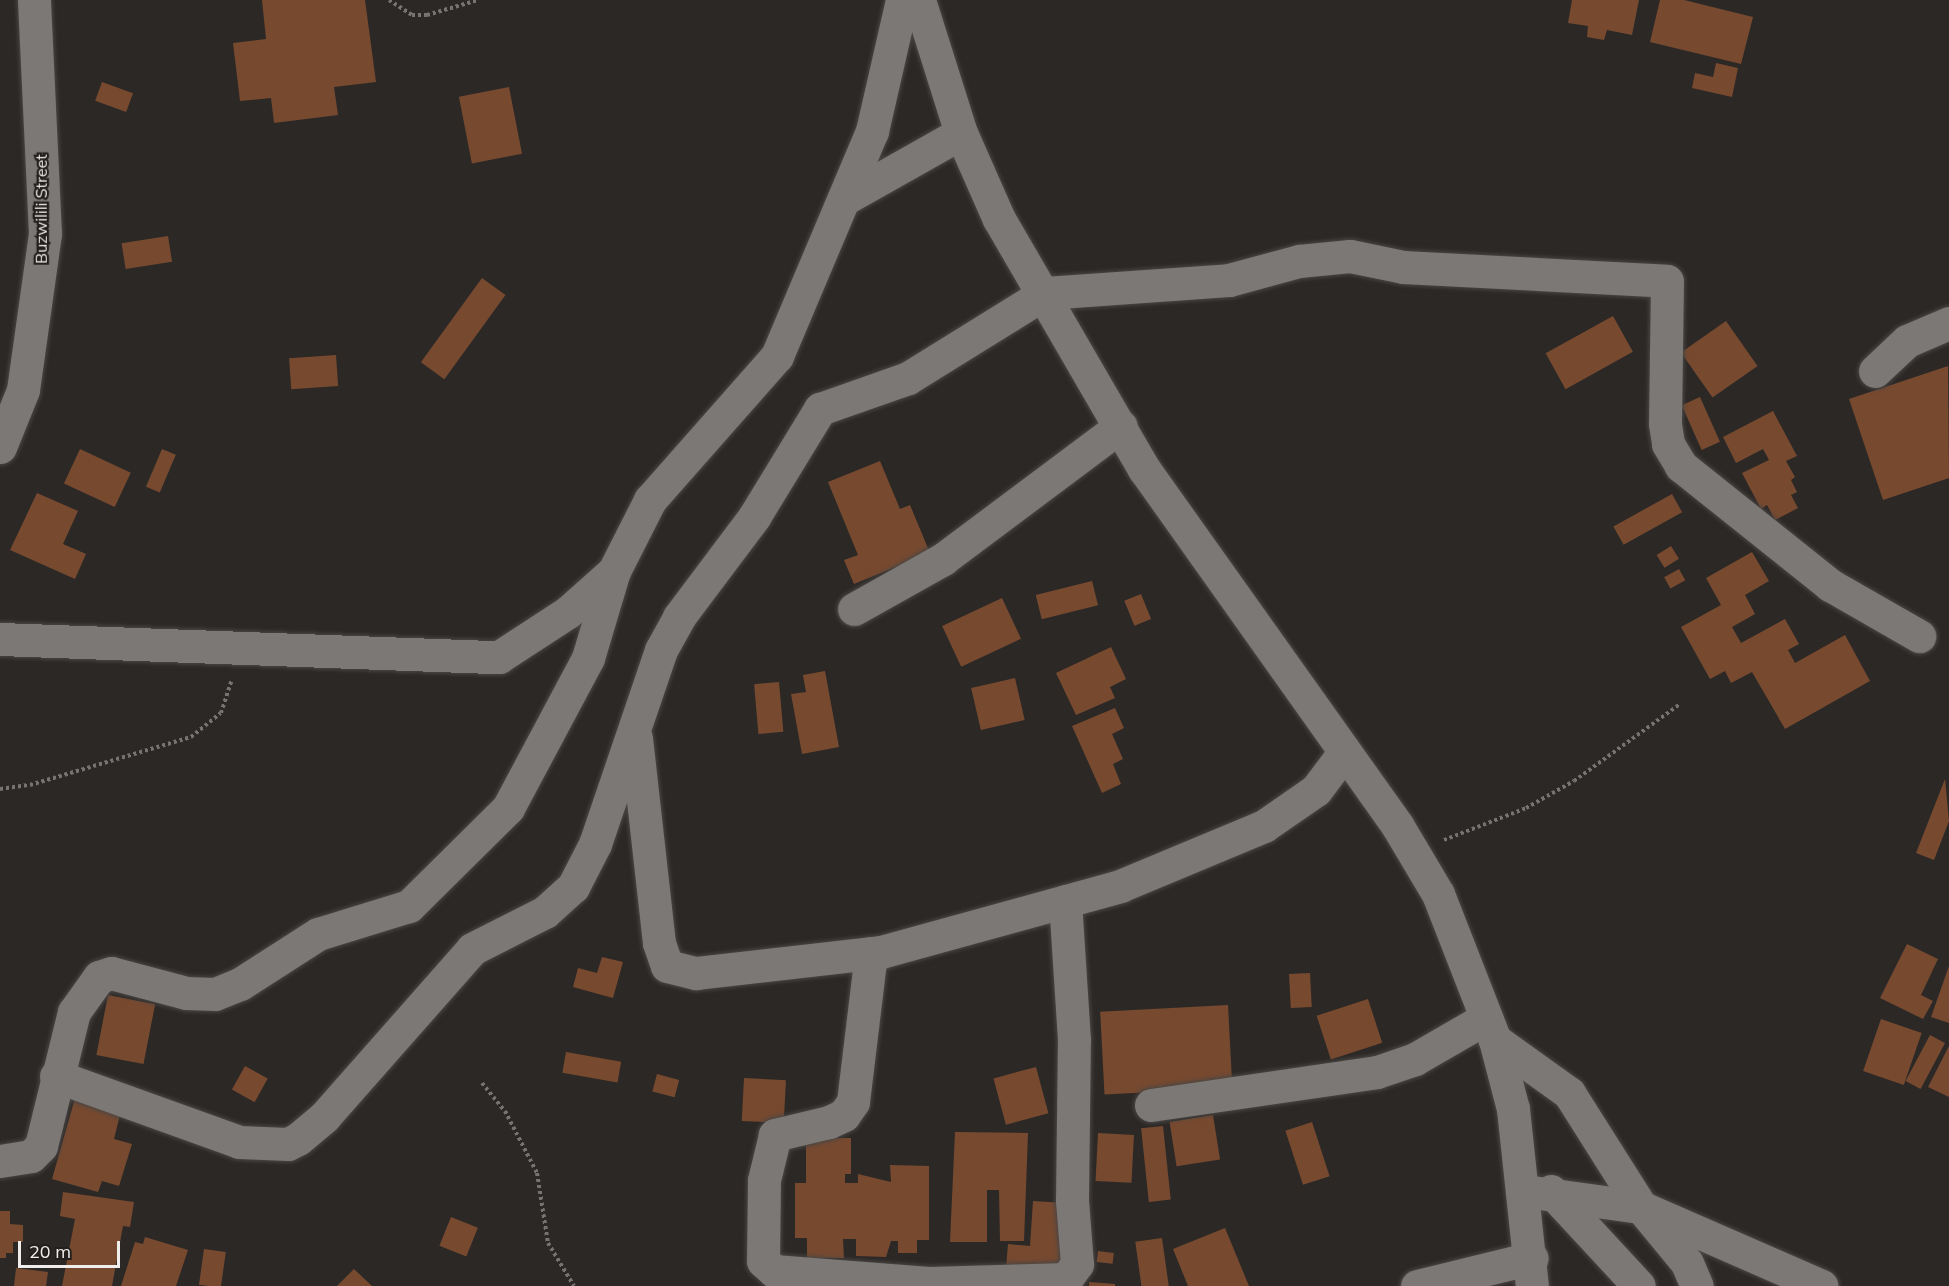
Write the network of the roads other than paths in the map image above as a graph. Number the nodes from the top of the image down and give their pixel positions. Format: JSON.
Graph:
{"nodes":[{"id":1,"x":34,"y":0,"type":"edge"},
{"id":2,"x":902,"y":0,"type":"edge"},
{"id":3,"x":919,"y":0,"type":"edge"},
{"id":4,"x":961,"y":133,"type":"junction"},
{"id":5,"x":844,"y":199,"type":"junction"},
{"id":6,"x":1045,"y":293,"type":"junction"},
{"id":7,"x":1949,"y":323,"type":"edge"},
{"id":8,"x":1875,"y":371,"type":"dead end"},
{"id":9,"x":1121,"y":426,"type":"junction"},
{"id":10,"x":0,"y":447,"type":"edge"},
{"id":11,"x":614,"y":571,"type":"junction"},
{"id":12,"x":854,"y":609,"type":"dead end"},
{"id":13,"x":1919,"y":636,"type":"dead end"},
{"id":14,"x":0,"y":639,"type":"edge"},
{"id":15,"x":635,"y":730,"type":"junction"},
{"id":16,"x":1343,"y":754,"type":"junction"},
{"id":17,"x":1065,"y":901,"type":"junction"},
{"id":18,"x":871,"y":953,"type":"junction"},
{"id":19,"x":1491,"y":1029,"type":"junction"},
{"id":20,"x":56,"y":1076,"type":"junction"},
{"id":21,"x":1151,"y":1105,"type":"dead end"},
{"id":22,"x":0,"y":1161,"type":"edge"},
{"id":23,"x":1538,"y":1191,"type":"junction"},
{"id":24,"x":1641,"y":1207,"type":"junction"},
{"id":25,"x":1532,"y":1272,"type":"edge"},
{"id":26,"x":1417,"y":1286,"type":"edge"},
{"id":27,"x":1639,"y":1286,"type":"edge"},
{"id":28,"x":1697,"y":1286,"type":"edge"},
{"id":29,"x":1822,"y":1286,"type":"edge"}],
"edges":[{"from":1,"to":10,"type":"street","name":"Buzwilili Street"},
{"from":2,"to":5,"type":"street"},
{"from":3,"to":4,"type":"street"},
{"from":4,"to":5,"type":"street"},
{"from":4,"to":6,"type":"street"},
{"from":5,"to":11,"type":"street"},
{"from":6,"to":9,"type":"street"},
{"from":6,"to":13,"type":"street"},
{"from":6,"to":15,"type":"street"},
{"from":7,"to":8,"type":"street"},
{"from":9,"to":12,"type":"street"},
{"from":9,"to":16,"type":"street"},
{"from":11,"to":14,"type":"street"},
{"from":11,"to":20,"type":"street"},
{"from":15,"to":18,"type":"street"},
{"from":15,"to":20,"type":"street"},
{"from":16,"to":17,"type":"street"},
{"from":16,"to":19,"type":"street"},
{"from":17,"to":18,"type":"street"},
{"from":17,"to":18,"type":"street"},
{"from":19,"to":21,"type":"street"},
{"from":19,"to":23,"type":"street"},
{"from":19,"to":24,"type":"street"},
{"from":20,"to":22,"type":"street"},
{"from":23,"to":24,"type":"street"},
{"from":23,"to":25,"type":"street"},
{"from":23,"to":27,"type":"street"},
{"from":24,"to":28,"type":"street"},
{"from":24,"to":29,"type":"street"},
{"from":25,"to":26,"type":"street"}]}
